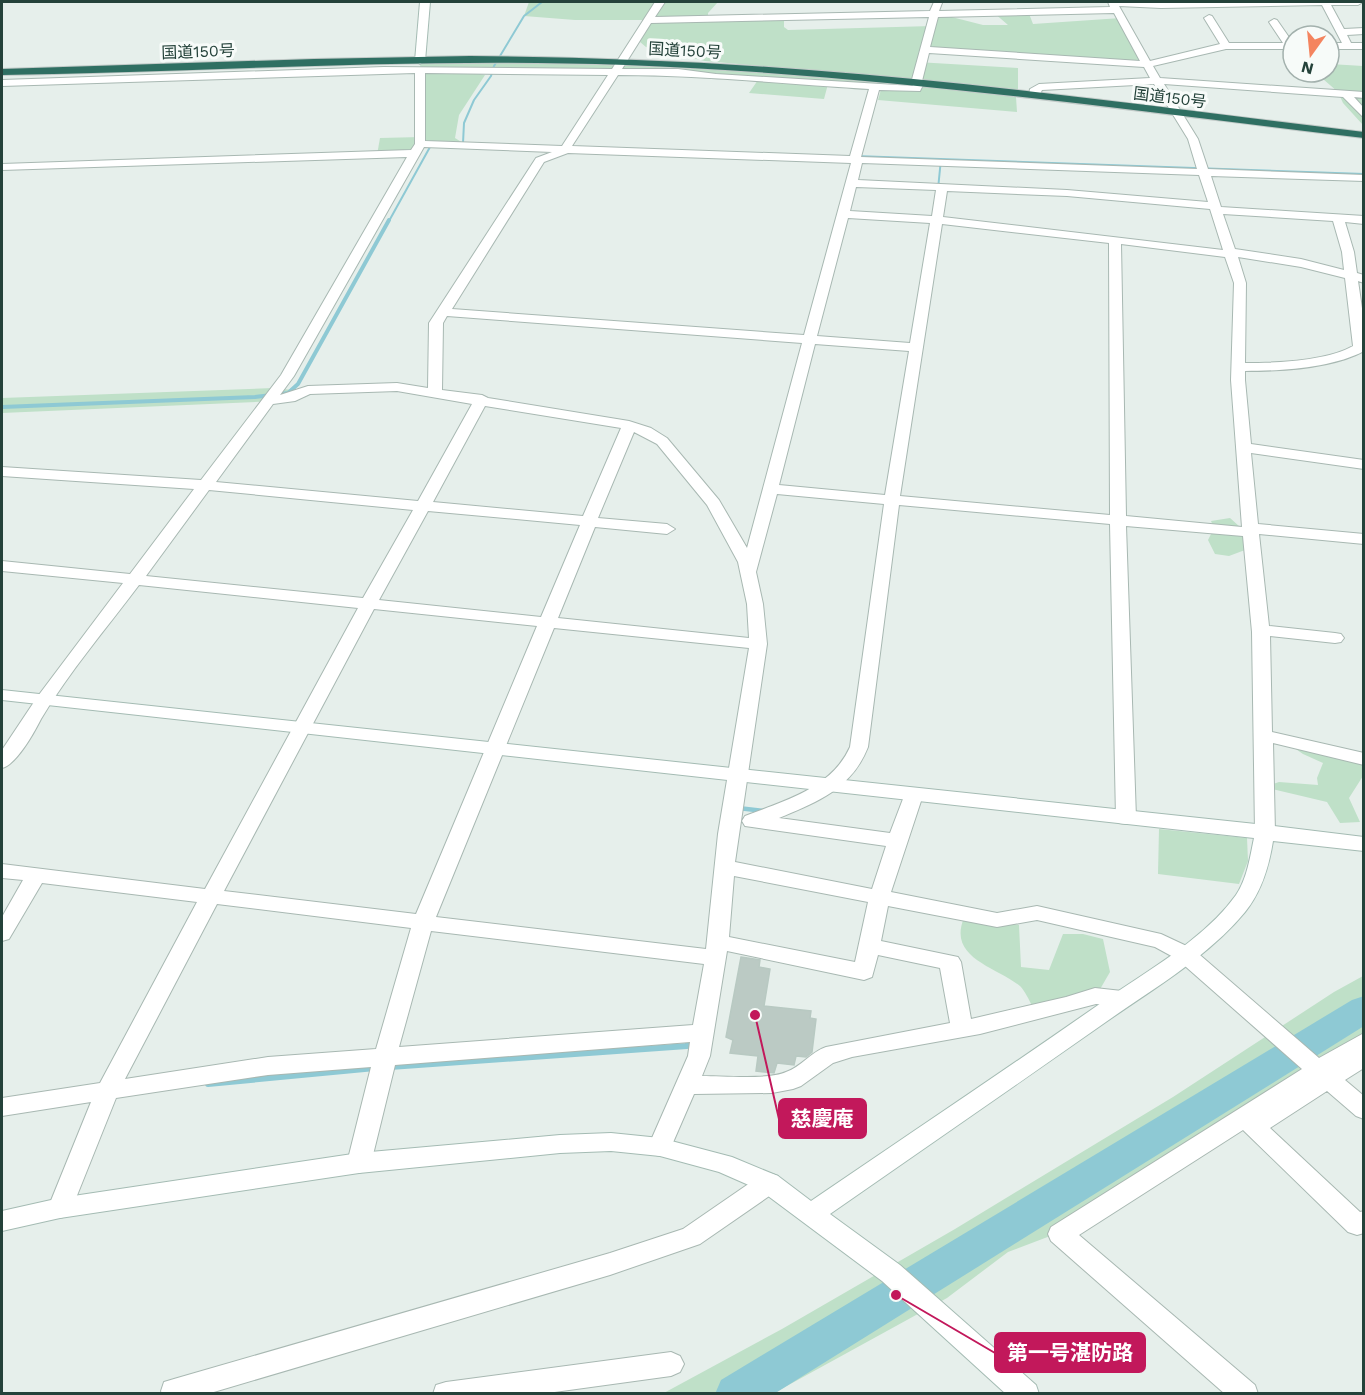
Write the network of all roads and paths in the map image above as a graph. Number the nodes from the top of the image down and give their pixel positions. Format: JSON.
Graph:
{"nodes":[{"id":1,"x":425,"y":2,"type":"edge"},
{"id":2,"x":660,"y":2,"type":"edge"},
{"id":3,"x":938,"y":2,"type":"edge"},
{"id":4,"x":1325,"y":2,"type":"edge"},
{"id":5,"x":1358,"y":2,"type":"edge"},
{"id":6,"x":1157,"y":3,"type":"edge"},
{"id":7,"x":1237,"y":3,"type":"edge"},
{"id":8,"x":1114,"y":5,"type":"edge"},
{"id":9,"x":936,"y":13,"type":"junction"},
{"id":10,"x":1209,"y":18,"type":"dead end"},
{"id":11,"x":650,"y":20,"type":"junction"},
{"id":12,"x":1274,"y":22,"type":"dead end"},
{"id":13,"x":1337,"y":24,"type":"edge"},
{"id":14,"x":1281,"y":31,"type":"edge"},
{"id":15,"x":1341,"y":32,"type":"joint"},
{"id":16,"x":1364,"y":32,"type":"edge"},
{"id":17,"x":1226,"y":46,"type":"junction"},
{"id":18,"x":1281,"y":46,"type":"edge"},
{"id":19,"x":1341,"y":46,"type":"edge"},
{"id":20,"x":1348,"y":46,"type":"junction"},
{"id":21,"x":1364,"y":46,"type":"edge"},
{"id":22,"x":926,"y":50,"type":"junction"},
{"id":23,"x":1149,"y":64,"type":"junction"},
{"id":24,"x":420,"y":66,"type":"junction"},
{"id":25,"x":619,"y":66,"type":"junction"},
{"id":26,"x":2,"y":72,"type":"edge"},
{"id":27,"x":1157,"y":81,"type":"junction"},
{"id":28,"x":2,"y":83,"type":"edge"},
{"id":29,"x":918,"y":83,"type":"junction"},
{"id":30,"x":875,"y":87,"type":"junction"},
{"id":31,"x":1346,"y":94,"type":"junction"},
{"id":32,"x":1034,"y":96,"type":"junction"},
{"id":33,"x":1364,"y":96,"type":"edge"},
{"id":34,"x":1175,"y":113,"type":"junction"},
{"id":35,"x":1364,"y":115,"type":"edge"},
{"id":36,"x":1364,"y":135,"type":"edge"},
{"id":37,"x":426,"y":147,"type":"junction"},
{"id":38,"x":565,"y":148,"type":"junction"},
{"id":39,"x":856,"y":158,"type":"junction"},
{"id":40,"x":2,"y":167,"type":"edge"},
{"id":41,"x":1202,"y":169,"type":"junction"},
{"id":42,"x":1364,"y":178,"type":"edge"},
{"id":43,"x":851,"y":183,"type":"junction"},
{"id":44,"x":942,"y":188,"type":"junction"},
{"id":45,"x":1214,"y":208,"type":"junction"},
{"id":46,"x":843,"y":214,"type":"junction"},
{"id":47,"x":1338,"y":218,"type":"junction"},
{"id":48,"x":935,"y":220,"type":"junction"},
{"id":49,"x":1364,"y":220,"type":"edge"},
{"id":50,"x":1115,"y":240,"type":"junction"},
{"id":51,"x":1229,"y":253,"type":"junction"},
{"id":52,"x":1350,"y":275,"type":"junction"},
{"id":53,"x":1364,"y":279,"type":"edge"},
{"id":54,"x":443,"y":312,"type":"junction"},
{"id":55,"x":810,"y":340,"type":"junction"},
{"id":56,"x":1362,"y":345,"type":"edge"},
{"id":57,"x":917,"y":348,"type":"junction"},
{"id":58,"x":1238,"y":367,"type":"junction"},
{"id":59,"x":435,"y":392,"type":"junction"},
{"id":60,"x":482,"y":399,"type":"junction"},
{"id":61,"x":267,"y":401,"type":"junction"},
{"id":62,"x":629,"y":425,"type":"junction"},
{"id":63,"x":1243,"y":447,"type":"junction"},
{"id":64,"x":1364,"y":465,"type":"edge"},
{"id":65,"x":2,"y":471,"type":"edge"},
{"id":66,"x":204,"y":485,"type":"junction"},
{"id":67,"x":771,"y":489,"type":"junction"},
{"id":68,"x":892,"y":499,"type":"junction"},
{"id":69,"x":423,"y":506,"type":"junction"},
{"id":70,"x":1118,"y":519,"type":"junction"},
{"id":71,"x":588,"y":521,"type":"junction"},
{"id":72,"x":667,"y":529,"type":"dead end"},
{"id":73,"x":1250,"y":530,"type":"junction"},
{"id":74,"x":1364,"y":539,"type":"edge"},
{"id":75,"x":2,"y":566,"type":"edge"},
{"id":76,"x":748,"y":573,"type":"junction"},
{"id":77,"x":133,"y":580,"type":"junction"},
{"id":78,"x":368,"y":603,"type":"junction"},
{"id":79,"x":548,"y":621,"type":"junction"},
{"id":80,"x":1261,"y":630,"type":"junction"},
{"id":81,"x":1335,"y":638,"type":"dead end"},
{"id":82,"x":758,"y":644,"type":"junction"},
{"id":83,"x":2,"y":695,"type":"edge"},
{"id":84,"x":44,"y":700,"type":"junction"},
{"id":85,"x":300,"y":728,"type":"junction"},
{"id":86,"x":1262,"y":735,"type":"junction"},
{"id":87,"x":496,"y":749,"type":"junction"},
{"id":88,"x":1364,"y":759,"type":"edge"},
{"id":89,"x":2,"y":762,"type":"edge"},
{"id":90,"x":738,"y":775,"type":"junction"},
{"id":91,"x":828,"y":785,"type":"junction"},
{"id":92,"x":913,"y":795,"type":"junction"},
{"id":93,"x":1126,"y":818,"type":"junction"},
{"id":94,"x":742,"y":820,"type":"junction"},
{"id":95,"x":1264,"y":832,"type":"junction"},
{"id":96,"x":898,"y":840,"type":"junction"},
{"id":97,"x":1364,"y":844,"type":"edge"},
{"id":98,"x":725,"y":867,"type":"junction"},
{"id":99,"x":2,"y":871,"type":"edge"},
{"id":100,"x":36,"y":876,"type":"junction"},
{"id":101,"x":211,"y":897,"type":"junction"},
{"id":102,"x":879,"y":897,"type":"junction"},
{"id":103,"x":423,"y":923,"type":"junction"},
{"id":104,"x":2,"y":934,"type":"edge"},
{"id":105,"x":869,"y":946,"type":"junction"},
{"id":106,"x":717,"y":950,"type":"junction"},
{"id":107,"x":1185,"y":954,"type":"junction"},
{"id":108,"x":1123,"y":998,"type":"junction"},
{"id":109,"x":962,"y":1029,"type":"junction"},
{"id":110,"x":697,"y":1033,"type":"junction"},
{"id":111,"x":1364,"y":1041,"type":"edge"},
{"id":112,"x":1364,"y":1056,"type":"edge"},
{"id":113,"x":384,"y":1065,"type":"junction"},
{"id":114,"x":1320,"y":1070,"type":"junction"},
{"id":115,"x":687,"y":1085,"type":"junction"},
{"id":116,"x":106,"y":1096,"type":"junction"},
{"id":117,"x":2,"y":1107,"type":"edge"},
{"id":118,"x":1364,"y":1110,"type":"edge"},
{"id":119,"x":660,"y":1147,"type":"junction"},
{"id":120,"x":359,"y":1162,"type":"junction"},
{"id":121,"x":769,"y":1184,"type":"junction"},
{"id":122,"x":60,"y":1208,"type":"junction"},
{"id":123,"x":812,"y":1213,"type":"junction"},
{"id":124,"x":2,"y":1221,"type":"edge"},
{"id":125,"x":1364,"y":1221,"type":"edge"},
{"id":126,"x":671,"y":1364,"type":"dead end"},
{"id":127,"x":218,"y":1386,"type":"edge"},
{"id":128,"x":174,"y":1390,"type":"dead end"},
{"id":129,"x":447,"y":1394,"type":"edge"},
{"id":130,"x":1026,"y":1394,"type":"edge"},
{"id":131,"x":1245,"y":1394,"type":"edge"}],
"edges":[{"from":1,"to":24,"type":"street"},
{"from":2,"to":11,"type":"street"},
{"from":3,"to":9,"type":"street"},
{"from":4,"to":5,"type":"street"},
{"from":4,"to":7,"type":"street"},
{"from":4,"to":13,"type":"street"},
{"from":6,"to":7,"type":"street"},
{"from":6,"to":8,"type":"street"},
{"from":8,"to":9,"type":"street"},
{"from":8,"to":23,"type":"street"},
{"from":9,"to":11,"type":"street"},
{"from":9,"to":22,"type":"street"},
{"from":10,"to":17,"type":"street"},
{"from":11,"to":25,"type":"street"},
{"from":12,"to":14,"type":"street"},
{"from":15,"to":16,"type":"street"},
{"from":15,"to":20,"type":"street"},
{"from":17,"to":18,"type":"street"},
{"from":17,"to":23,"type":"street"},
{"from":19,"to":20,"type":"street"},
{"from":20,"to":21,"type":"street"},
{"from":22,"to":23,"type":"street"},
{"from":22,"to":29,"type":"street"},
{"from":23,"to":27,"type":"street"},
{"from":24,"to":25,"type":"highway","name":"国道150号"},
{"from":24,"to":26,"type":"highway","name":"国道150号"},
{"from":24,"to":28,"type":"street"},
{"from":24,"to":37,"type":"street"},
{"from":25,"to":29,"type":"highway","name":"国道150号"},
{"from":25,"to":30,"type":"street"},
{"from":25,"to":38,"type":"street"},
{"from":27,"to":31,"type":"street"},
{"from":27,"to":32,"type":"street"},
{"from":27,"to":34,"type":"street"},
{"from":29,"to":30,"type":"street"},
{"from":29,"to":32,"type":"highway","name":"国道150号"},
{"from":30,"to":39,"type":"street"},
{"from":31,"to":33,"type":"street"},
{"from":31,"to":35,"type":"street"},
{"from":32,"to":34,"type":"highway","name":"国道150号"},
{"from":34,"to":36,"type":"highway","name":"国道150号"},
{"from":34,"to":41,"type":"street"},
{"from":37,"to":38,"type":"street"},
{"from":37,"to":40,"type":"street"},
{"from":37,"to":61,"type":"street"},
{"from":38,"to":39,"type":"street"},
{"from":38,"to":54,"type":"street"},
{"from":39,"to":41,"type":"street"},
{"from":39,"to":43,"type":"street"},
{"from":41,"to":42,"type":"street"},
{"from":41,"to":45,"type":"street"},
{"from":43,"to":44,"type":"street"},
{"from":43,"to":46,"type":"street"},
{"from":44,"to":45,"type":"street"},
{"from":44,"to":48,"type":"street"},
{"from":45,"to":47,"type":"street"},
{"from":45,"to":51,"type":"street"},
{"from":46,"to":48,"type":"street"},
{"from":46,"to":55,"type":"street"},
{"from":47,"to":49,"type":"street"},
{"from":47,"to":52,"type":"street"},
{"from":48,"to":50,"type":"street"},
{"from":48,"to":57,"type":"street"},
{"from":50,"to":51,"type":"street"},
{"from":50,"to":70,"type":"street"},
{"from":51,"to":52,"type":"street"},
{"from":51,"to":58,"type":"street"},
{"from":52,"to":53,"type":"street"},
{"from":52,"to":56,"type":"street"},
{"from":54,"to":55,"type":"street"},
{"from":54,"to":59,"type":"street"},
{"from":55,"to":57,"type":"street"},
{"from":55,"to":67,"type":"street"},
{"from":56,"to":58,"type":"street"},
{"from":57,"to":68,"type":"street"},
{"from":58,"to":63,"type":"street"},
{"from":59,"to":60,"type":"street"},
{"from":59,"to":61,"type":"street"},
{"from":60,"to":62,"type":"street"},
{"from":60,"to":69,"type":"street"},
{"from":61,"to":66,"type":"street"},
{"from":62,"to":71,"type":"street"},
{"from":62,"to":76,"type":"street"},
{"from":63,"to":64,"type":"street"},
{"from":63,"to":73,"type":"street"},
{"from":65,"to":66,"type":"street"},
{"from":66,"to":69,"type":"street"},
{"from":66,"to":77,"type":"street"},
{"from":67,"to":68,"type":"street"},
{"from":67,"to":76,"type":"street"},
{"from":68,"to":70,"type":"street"},
{"from":68,"to":91,"type":"street"},
{"from":69,"to":71,"type":"street"},
{"from":69,"to":78,"type":"street"},
{"from":70,"to":73,"type":"street"},
{"from":70,"to":93,"type":"street"},
{"from":71,"to":72,"type":"street"},
{"from":71,"to":79,"type":"street"},
{"from":73,"to":74,"type":"street"},
{"from":73,"to":80,"type":"street"},
{"from":75,"to":77,"type":"street"},
{"from":76,"to":82,"type":"street"},
{"from":77,"to":78,"type":"street"},
{"from":77,"to":84,"type":"street"},
{"from":78,"to":79,"type":"street"},
{"from":78,"to":85,"type":"street"},
{"from":79,"to":82,"type":"street"},
{"from":79,"to":87,"type":"street"},
{"from":80,"to":81,"type":"street"},
{"from":80,"to":86,"type":"street"},
{"from":82,"to":90,"type":"street"},
{"from":83,"to":84,"type":"street"},
{"from":84,"to":85,"type":"street"},
{"from":84,"to":89,"type":"street"},
{"from":85,"to":87,"type":"street"},
{"from":85,"to":101,"type":"street"},
{"from":86,"to":88,"type":"street"},
{"from":86,"to":95,"type":"street"},
{"from":87,"to":90,"type":"street"},
{"from":87,"to":103,"type":"street"},
{"from":90,"to":91,"type":"street"},
{"from":90,"to":94,"type":"street"},
{"from":91,"to":92,"type":"street"},
{"from":91,"to":94,"type":"street"},
{"from":92,"to":93,"type":"street"},
{"from":92,"to":96,"type":"street"},
{"from":93,"to":95,"type":"street"},
{"from":94,"to":96,"type":"street"},
{"from":94,"to":98,"type":"street"},
{"from":95,"to":97,"type":"street"},
{"from":95,"to":107,"type":"street"},
{"from":96,"to":102,"type":"street"},
{"from":98,"to":102,"type":"street"},
{"from":98,"to":106,"type":"street"},
{"from":99,"to":100,"type":"street"},
{"from":100,"to":101,"type":"street"},
{"from":100,"to":104,"type":"street"},
{"from":101,"to":103,"type":"street"},
{"from":101,"to":116,"type":"street"},
{"from":102,"to":105,"type":"street"},
{"from":102,"to":107,"type":"street"},
{"from":103,"to":106,"type":"street"},
{"from":103,"to":113,"type":"street"},
{"from":105,"to":106,"type":"street"},
{"from":105,"to":109,"type":"street"},
{"from":106,"to":110,"type":"street"},
{"from":107,"to":108,"type":"street"},
{"from":107,"to":114,"type":"street"},
{"from":108,"to":109,"type":"street"},
{"from":108,"to":123,"type":"street"},
{"from":109,"to":115,"type":"street"},
{"from":110,"to":113,"type":"street"},
{"from":110,"to":115,"type":"street"},
{"from":111,"to":114,"type":"street"},
{"from":112,"to":114,"type":"street"},
{"from":113,"to":116,"type":"street"},
{"from":113,"to":120,"type":"street"},
{"from":114,"to":118,"type":"street"},
{"from":114,"to":125,"type":"street"},
{"from":114,"to":131,"type":"street"},
{"from":115,"to":119,"type":"street"},
{"from":116,"to":117,"type":"street"},
{"from":116,"to":122,"type":"street"},
{"from":119,"to":120,"type":"street"},
{"from":119,"to":121,"type":"street"},
{"from":120,"to":122,"type":"street"},
{"from":121,"to":123,"type":"street"},
{"from":121,"to":127,"type":"street"},
{"from":122,"to":124,"type":"street"},
{"from":123,"to":130,"type":"street"},
{"from":126,"to":129,"type":"street"},
{"from":127,"to":128,"type":"street"}]}
